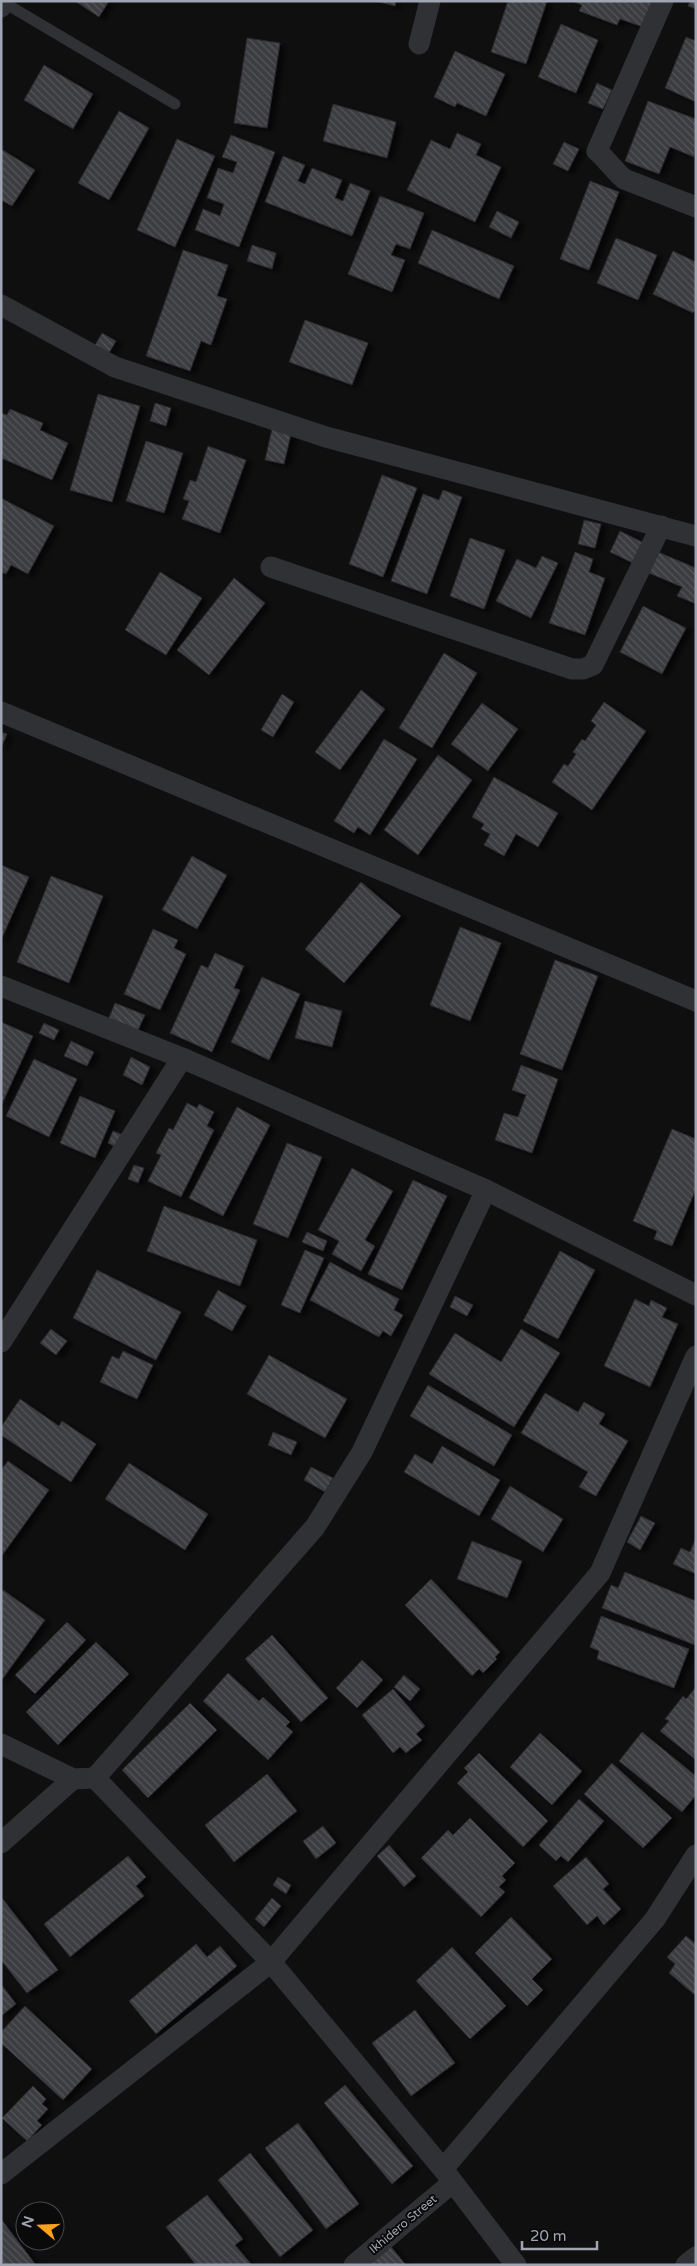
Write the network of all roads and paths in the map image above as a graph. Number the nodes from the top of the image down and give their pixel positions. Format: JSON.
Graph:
{"nodes":[{"id":1,"x":430,"y":1,"type":"edge"},
{"id":2,"x":664,"y":1,"type":"edge"},
{"id":3,"x":3,"y":3,"type":"edge"},
{"id":4,"x":419,"y":44,"type":"dead end"},
{"id":5,"x":175,"y":104,"type":"dead end"},
{"id":6,"x":696,"y":207,"type":"edge"},
{"id":7,"x":2,"y":307,"type":"edge"},
{"id":8,"x":661,"y":526,"type":"junction"},
{"id":9,"x":696,"y":536,"type":"edge"},
{"id":10,"x":271,"y":567,"type":"dead end"},
{"id":11,"x":1,"y":712,"type":"edge"},
{"id":12,"x":1,"y":986,"type":"edge"},
{"id":13,"x":696,"y":1001,"type":"edge"},
{"id":14,"x":182,"y":1058,"type":"junction"},
{"id":15,"x":486,"y":1190,"type":"junction"},
{"id":16,"x":696,"y":1295,"type":"edge"},
{"id":17,"x":1,"y":1342,"type":"edge"},
{"id":18,"x":696,"y":1356,"type":"edge"},
{"id":19,"x":1,"y":1744,"type":"edge"},
{"id":20,"x":95,"y":1778,"type":"junction"},
{"id":21,"x":73,"y":1779,"type":"junction"},
{"id":22,"x":1,"y":1843,"type":"edge"},
{"id":23,"x":696,"y":1855,"type":"edge"},
{"id":24,"x":271,"y":1962,"type":"junction"},
{"id":25,"x":1,"y":2174,"type":"edge"},
{"id":26,"x":448,"y":2176,"type":"junction"},
{"id":27,"x":696,"y":2257,"type":"edge"},
{"id":28,"x":354,"y":2265,"type":"edge"},
{"id":29,"x":516,"y":2265,"type":"edge"},
{"id":30,"x":686,"y":2265,"type":"edge"}],
"edges":[{"from":1,"to":4,"type":"street"},
{"from":2,"to":6,"type":"street"},
{"from":3,"to":5,"type":"lane"},
{"from":7,"to":8,"type":"street"},
{"from":8,"to":9,"type":"street"},
{"from":8,"to":10,"type":"street"},
{"from":11,"to":13,"type":"street"},
{"from":12,"to":14,"type":"street"},
{"from":14,"to":15,"type":"street"},
{"from":14,"to":17,"type":"street"},
{"from":15,"to":16,"type":"street"},
{"from":15,"to":20,"type":"street"},
{"from":18,"to":24,"type":"street"},
{"from":19,"to":21,"type":"street"},
{"from":20,"to":21,"type":"street"},
{"from":20,"to":24,"type":"street"},
{"from":21,"to":22,"type":"street"},
{"from":23,"to":26,"type":"street","name":"Ikhidero Street"},
{"from":24,"to":25,"type":"street"},
{"from":24,"to":26,"type":"street"},
{"from":26,"to":28,"type":"street","name":"Ikhidero Street"},
{"from":26,"to":29,"type":"street"},
{"from":27,"to":30,"type":"street"}]}
